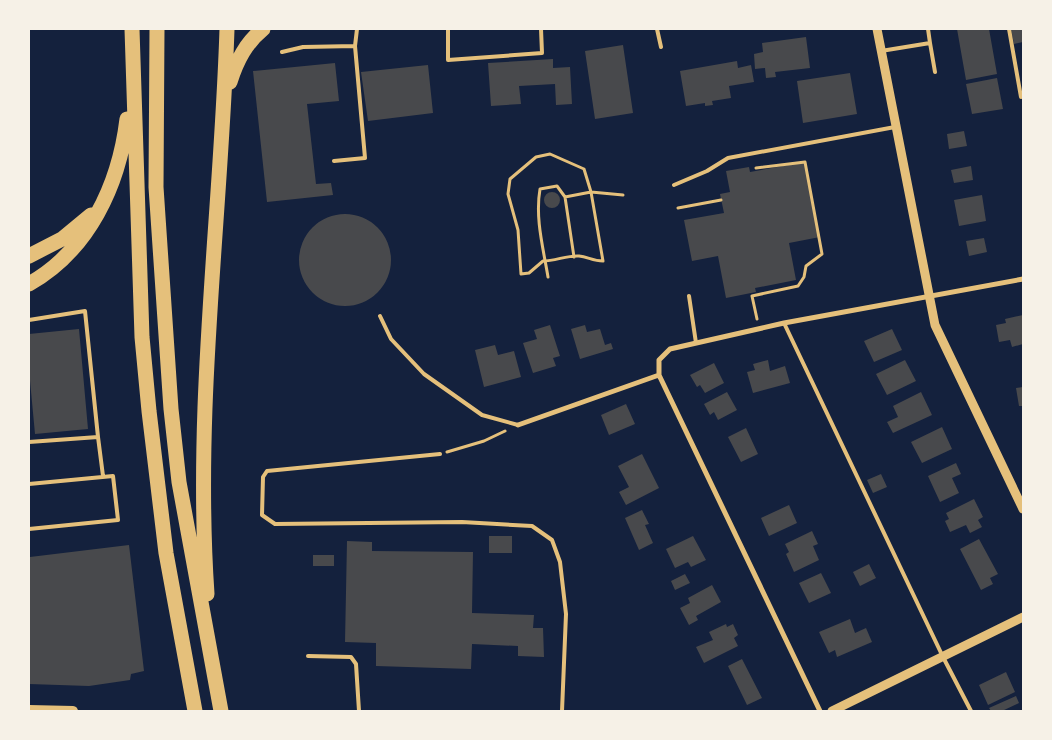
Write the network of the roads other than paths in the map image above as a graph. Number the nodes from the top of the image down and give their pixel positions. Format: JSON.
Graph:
{"nodes":[{"id":1,"x":132,"y":29,"type":"edge"},
{"id":2,"x":157,"y":29,"type":"edge"},
{"id":3,"x":227,"y":29,"type":"edge"},
{"id":4,"x":263,"y":29,"type":"edge"},
{"id":5,"x":357,"y":29,"type":"edge"},
{"id":6,"x":448,"y":29,"type":"edge"},
{"id":7,"x":541,"y":29,"type":"edge"},
{"id":8,"x":657,"y":29,"type":"edge"},
{"id":9,"x":876,"y":29,"type":"edge"},
{"id":10,"x":928,"y":29,"type":"edge"},
{"id":11,"x":1008,"y":29,"type":"edge"},
{"id":12,"x":930,"y":42,"type":"junction"},
{"id":13,"x":355,"y":46,"type":"junction"},
{"id":14,"x":660,"y":47,"type":"dead end"},
{"id":15,"x":881,"y":51,"type":"junction"},
{"id":16,"x":282,"y":52,"type":"dead end"},
{"id":17,"x":132,"y":60,"type":"junction"},
{"id":18,"x":935,"y":72,"type":"dead end"},
{"id":19,"x":1023,"y":96,"type":"edge"},
{"id":20,"x":224,"y":105,"type":"junction"},
{"id":21,"x":897,"y":126,"type":"junction"},
{"id":22,"x":334,"y":161,"type":"dead end"},
{"id":23,"x":674,"y":185,"type":"dead end"},
{"id":24,"x":110,"y":187,"type":"junction"},
{"id":25,"x":29,"y":256,"type":"edge"},
{"id":26,"x":1023,"y":279,"type":"edge"},
{"id":27,"x":29,"y":284,"type":"edge"},
{"id":28,"x":689,"y":296,"type":"dead end"},
{"id":29,"x":929,"y":297,"type":"junction"},
{"id":30,"x":380,"y":316,"type":"dead end"},
{"id":31,"x":29,"y":320,"type":"edge"},
{"id":32,"x":784,"y":323,"type":"junction"},
{"id":33,"x":696,"y":343,"type":"junction"},
{"id":34,"x":659,"y":375,"type":"junction"},
{"id":35,"x":518,"y":425,"type":"joint"},
{"id":36,"x":98,"y":437,"type":"junction"},
{"id":37,"x":29,"y":442,"type":"edge"},
{"id":38,"x":440,"y":454,"type":"road end"},
{"id":39,"x":103,"y":476,"type":"junction"},
{"id":40,"x":29,"y":484,"type":"edge"},
{"id":41,"x":1023,"y":509,"type":"edge"},
{"id":42,"x":29,"y":529,"type":"edge"},
{"id":43,"x":1023,"y":617,"type":"edge"},
{"id":44,"x":308,"y":656,"type":"dead end"},
{"id":45,"x":942,"y":657,"type":"junction"},
{"id":46,"x":213,"y":670,"type":"junction"},
{"id":47,"x":29,"y":710,"type":"edge"},
{"id":48,"x":74,"y":711,"type":"edge"},
{"id":49,"x":195,"y":711,"type":"edge"},
{"id":50,"x":221,"y":711,"type":"edge"},
{"id":51,"x":358,"y":711,"type":"edge"},
{"id":52,"x":562,"y":711,"type":"edge"},
{"id":53,"x":820,"y":711,"type":"edge"},
{"id":54,"x":832,"y":711,"type":"edge"},
{"id":55,"x":971,"y":711,"type":"edge"}],
"edges":[{"from":1,"to":17,"type":"highway"},
{"from":2,"to":46,"type":"highway"},
{"from":3,"to":20,"type":"highway"},
{"from":4,"to":20,"type":"highway"},
{"from":5,"to":13,"type":"lane"},
{"from":6,"to":7,"type":"lane"},
{"from":8,"to":14,"type":"lane"},
{"from":9,"to":15,"type":"street"},
{"from":10,"to":12,"type":"lane"},
{"from":11,"to":19,"type":"lane"},
{"from":12,"to":15,"type":"lane"},
{"from":12,"to":18,"type":"lane"},
{"from":13,"to":16,"type":"lane"},
{"from":13,"to":22,"type":"lane"},
{"from":15,"to":21,"type":"street"},
{"from":17,"to":24,"type":"highway"},
{"from":17,"to":49,"type":"highway"},
{"from":20,"to":46,"type":"highway"},
{"from":21,"to":23,"type":"lane"},
{"from":21,"to":29,"type":"street"},
{"from":24,"to":25,"type":"highway"},
{"from":24,"to":27,"type":"highway"},
{"from":26,"to":29,"type":"street"},
{"from":28,"to":33,"type":"lane"},
{"from":29,"to":32,"type":"street"},
{"from":29,"to":41,"type":"street"},
{"from":30,"to":35,"type":"lane"},
{"from":31,"to":36,"type":"lane"},
{"from":32,"to":33,"type":"street"},
{"from":32,"to":45,"type":"lane"},
{"from":33,"to":34,"type":"street"},
{"from":34,"to":35,"type":"street"},
{"from":34,"to":53,"type":"street"},
{"from":36,"to":37,"type":"lane"},
{"from":36,"to":39,"type":"lane"},
{"from":38,"to":52,"type":"lane"},
{"from":39,"to":40,"type":"lane"},
{"from":39,"to":42,"type":"lane"},
{"from":43,"to":45,"type":"street"},
{"from":44,"to":51,"type":"lane"},
{"from":45,"to":54,"type":"street"},
{"from":45,"to":55,"type":"lane"},
{"from":46,"to":50,"type":"highway"},
{"from":47,"to":48,"type":"main road"}]}
